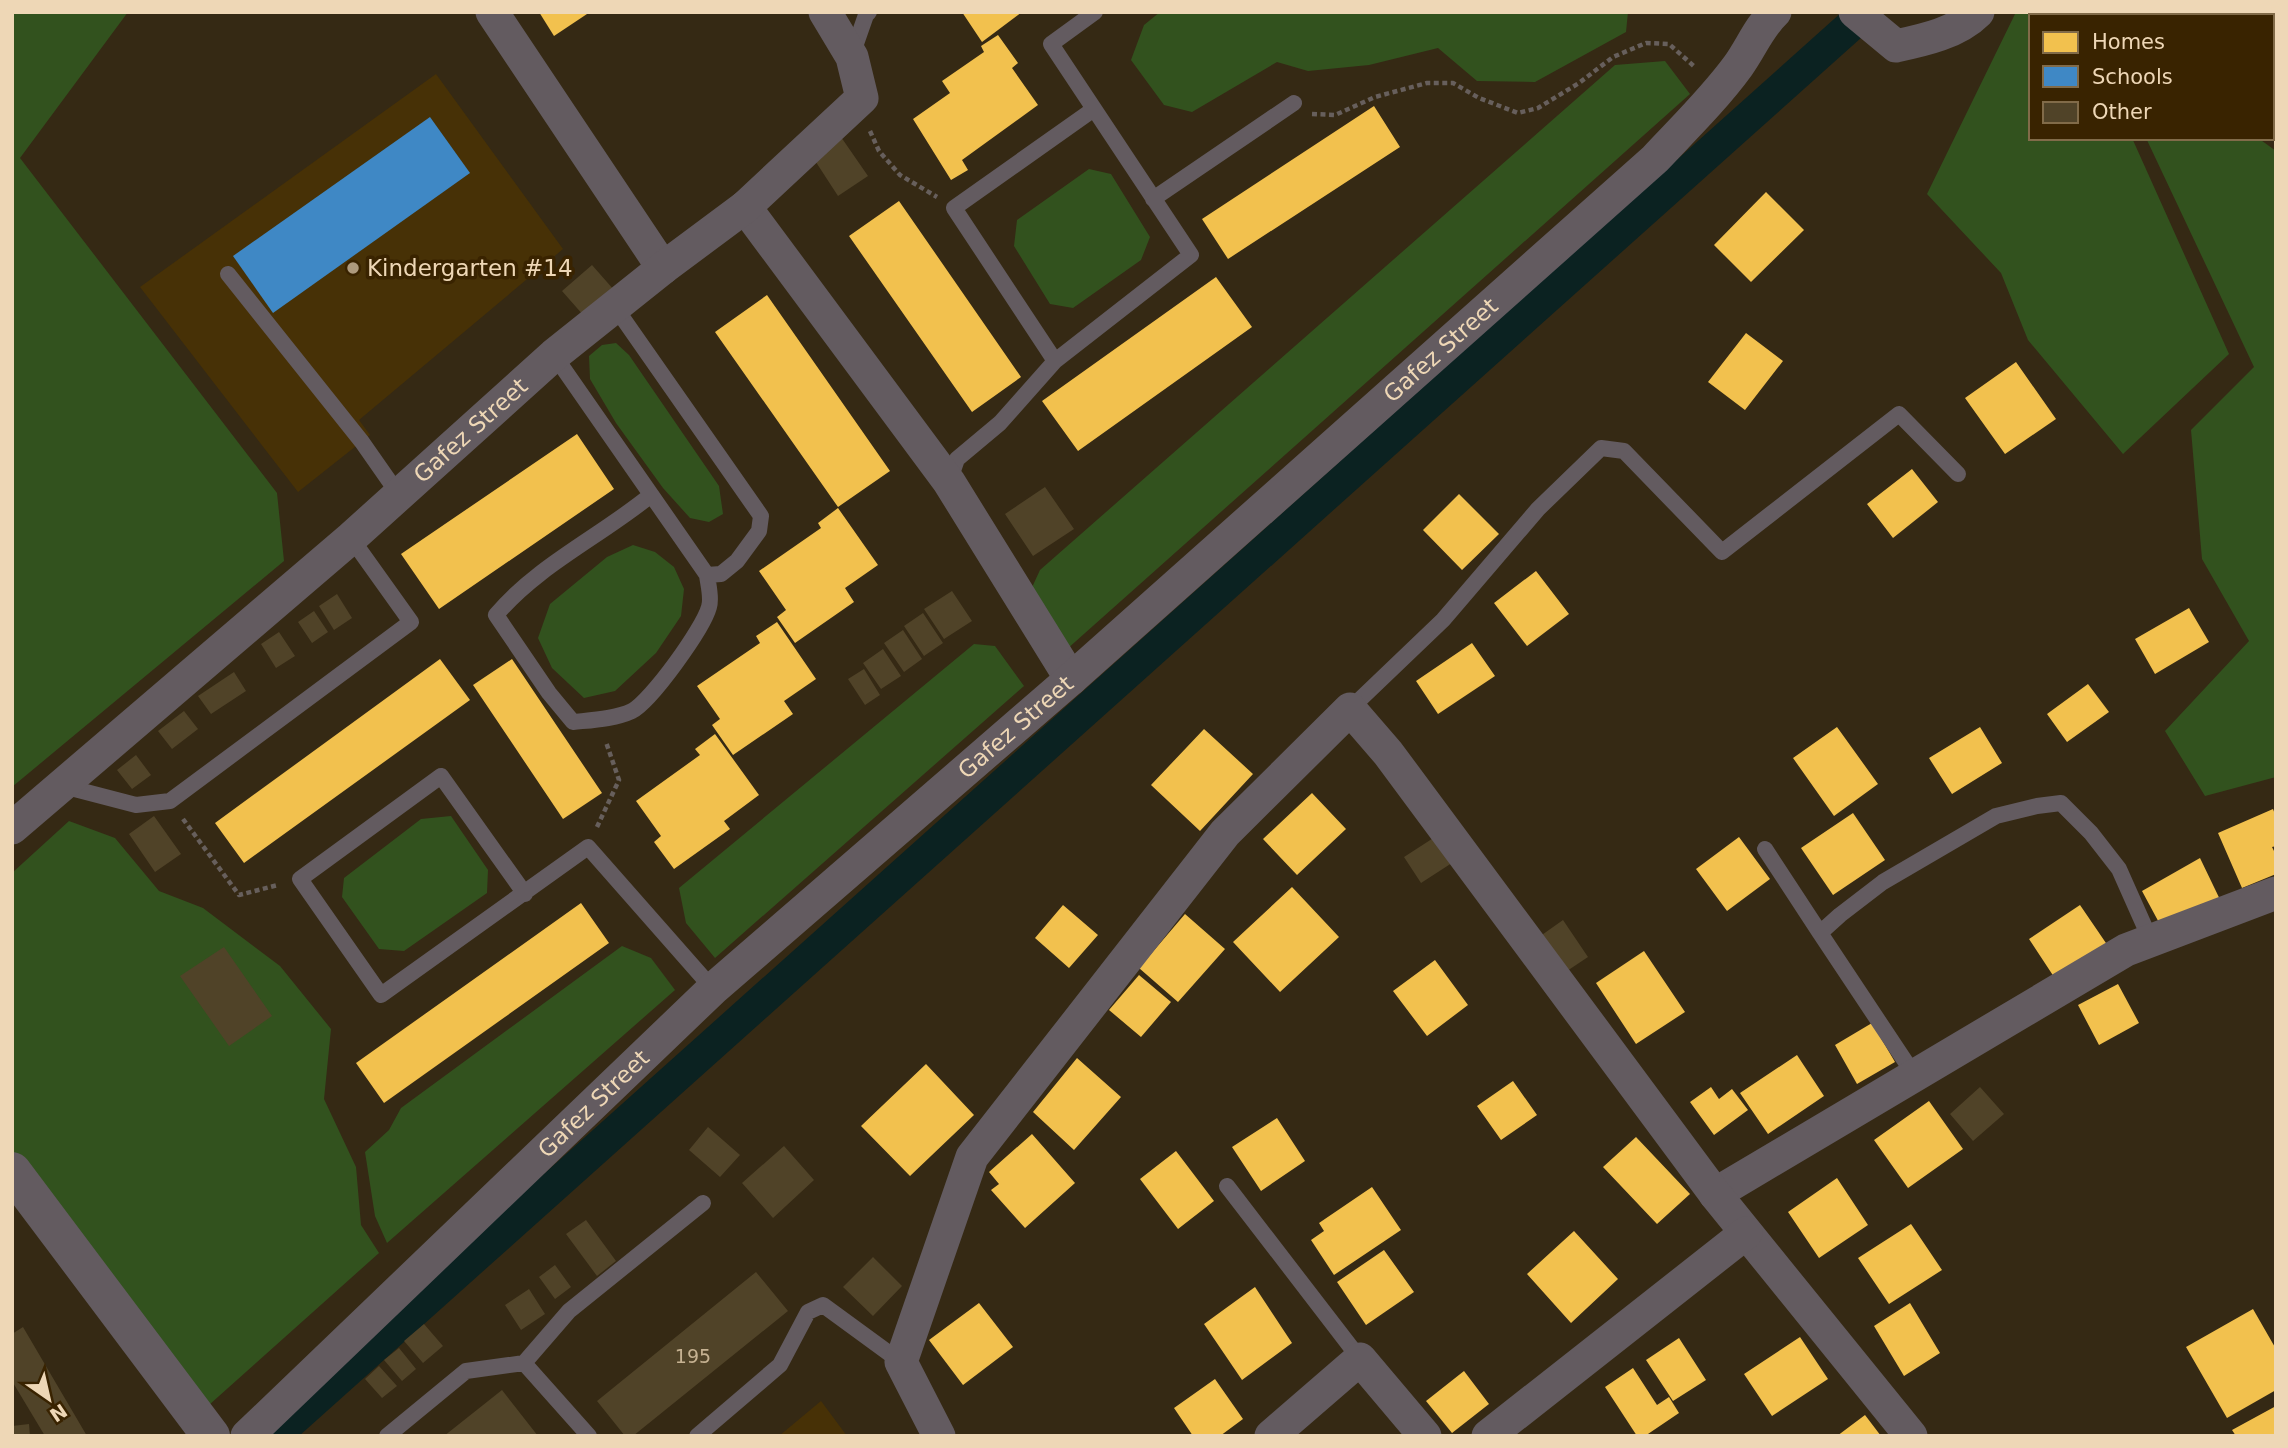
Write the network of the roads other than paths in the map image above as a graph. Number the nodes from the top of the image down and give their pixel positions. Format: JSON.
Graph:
{"nodes":[{"id":1,"x":492,"y":12,"type":"edge"},
{"id":2,"x":825,"y":12,"type":"edge"},
{"id":3,"x":869,"y":12,"type":"edge"},
{"id":4,"x":1095,"y":12,"type":"edge"},
{"id":5,"x":1775,"y":12,"type":"edge"},
{"id":6,"x":1978,"y":12,"type":"edge"},
{"id":7,"x":1865,"y":21,"type":"edge"},
{"id":8,"x":852,"y":57,"type":"junction"},
{"id":9,"x":1294,"y":103,"type":"road end"},
{"id":10,"x":1094,"y":109,"type":"junction"},
{"id":11,"x":1153,"y":199,"type":"junction"},
{"id":12,"x":745,"y":207,"type":"junction"},
{"id":13,"x":663,"y":268,"type":"junction"},
{"id":14,"x":228,"y":274,"type":"dead end"},
{"id":15,"x":615,"y":307,"type":"junction"},
{"id":16,"x":554,"y":355,"type":"junction"},
{"id":17,"x":1055,"y":361,"type":"junction"},
{"id":18,"x":1958,"y":474,"type":"dead end"},
{"id":19,"x":949,"y":482,"type":"junction"},
{"id":20,"x":399,"y":495,"type":"junction"},
{"id":21,"x":651,"y":495,"type":"junction"},
{"id":22,"x":351,"y":538,"type":"junction"},
{"id":23,"x":707,"y":575,"type":"junction"},
{"id":24,"x":1071,"y":678,"type":"junction"},
{"id":25,"x":1350,"y":709,"type":"junction"},
{"id":26,"x":63,"y":786,"type":"junction"},
{"id":27,"x":12,"y":828,"type":"edge"},
{"id":28,"x":1765,"y":849,"type":"dead end"},
{"id":29,"x":2276,"y":893,"type":"edge"},
{"id":30,"x":526,"y":894,"type":"junction"},
{"id":31,"x":1820,"y":933,"type":"junction"},
{"id":32,"x":2151,"y":941,"type":"junction"},
{"id":33,"x":713,"y":989,"type":"junction"},
{"id":34,"x":1915,"y":1076,"type":"junction"},
{"id":35,"x":15,"y":1179,"type":"edge"},
{"id":36,"x":1227,"y":1186,"type":"dead end"},
{"id":37,"x":1715,"y":1194,"type":"junction"},
{"id":38,"x":704,"y":1203,"type":"dead end"},
{"id":39,"x":1746,"y":1233,"type":"junction"},
{"id":40,"x":1360,"y":1359,"type":"junction"},
{"id":41,"x":901,"y":1362,"type":"junction"},
{"id":42,"x":524,"y":1363,"type":"junction"},
{"id":43,"x":211,"y":1436,"type":"edge"},
{"id":44,"x":247,"y":1436,"type":"edge"},
{"id":45,"x":387,"y":1436,"type":"edge"},
{"id":46,"x":589,"y":1436,"type":"edge"},
{"id":47,"x":697,"y":1436,"type":"edge"},
{"id":48,"x":939,"y":1436,"type":"edge"},
{"id":49,"x":1271,"y":1436,"type":"edge"},
{"id":50,"x":1425,"y":1436,"type":"edge"},
{"id":51,"x":1488,"y":1436,"type":"edge"},
{"id":52,"x":1911,"y":1436,"type":"edge"}],
"edges":[{"from":1,"to":13,"type":"street"},
{"from":2,"to":8,"type":"street","name":"Gafez Street"},
{"from":3,"to":8,"type":"lane"},
{"from":4,"to":10,"type":"lane"},
{"from":5,"to":24,"type":"street","name":"Gafez Street"},
{"from":6,"to":7,"type":"street"},
{"from":8,"to":12,"type":"street","name":"Gafez Street"},
{"from":9,"to":11,"type":"lane"},
{"from":10,"to":11,"type":"lane"},
{"from":10,"to":17,"type":"lane"},
{"from":11,"to":17,"type":"lane"},
{"from":12,"to":13,"type":"street","name":"Gafez Street"},
{"from":12,"to":19,"type":"street"},
{"from":13,"to":15,"type":"street","name":"Gafez Street"},
{"from":14,"to":20,"type":"lane"},
{"from":15,"to":16,"type":"street","name":"Gafez Street"},
{"from":15,"to":23,"type":"lane"},
{"from":16,"to":20,"type":"street","name":"Gafez Street"},
{"from":16,"to":21,"type":"lane"},
{"from":17,"to":19,"type":"lane"},
{"from":18,"to":25,"type":"lane"},
{"from":19,"to":24,"type":"street"},
{"from":20,"to":22,"type":"street","name":"Gafez Street"},
{"from":21,"to":23,"type":"lane"},
{"from":21,"to":23,"type":"lane"},
{"from":22,"to":26,"type":"street","name":"Gafez Street"},
{"from":22,"to":26,"type":"lane"},
{"from":24,"to":33,"type":"street","name":"Gafez Street"},
{"from":25,"to":37,"type":"street"},
{"from":25,"to":41,"type":"street"},
{"from":26,"to":27,"type":"street","name":"Gafez Street"},
{"from":28,"to":31,"type":"lane"},
{"from":29,"to":32,"type":"street"},
{"from":30,"to":30,"type":"lane"},
{"from":30,"to":33,"type":"lane"},
{"from":31,"to":32,"type":"lane"},
{"from":31,"to":34,"type":"lane"},
{"from":32,"to":34,"type":"street"},
{"from":33,"to":44,"type":"street","name":"Gafez Street"},
{"from":34,"to":37,"type":"street"},
{"from":35,"to":43,"type":"street"},
{"from":36,"to":40,"type":"lane"},
{"from":37,"to":39,"type":"street"},
{"from":38,"to":42,"type":"lane"},
{"from":39,"to":51,"type":"street"},
{"from":39,"to":52,"type":"street"},
{"from":40,"to":49,"type":"street"},
{"from":40,"to":50,"type":"street"},
{"from":41,"to":47,"type":"lane"},
{"from":41,"to":48,"type":"street"},
{"from":42,"to":45,"type":"lane"},
{"from":42,"to":46,"type":"lane"}]}
